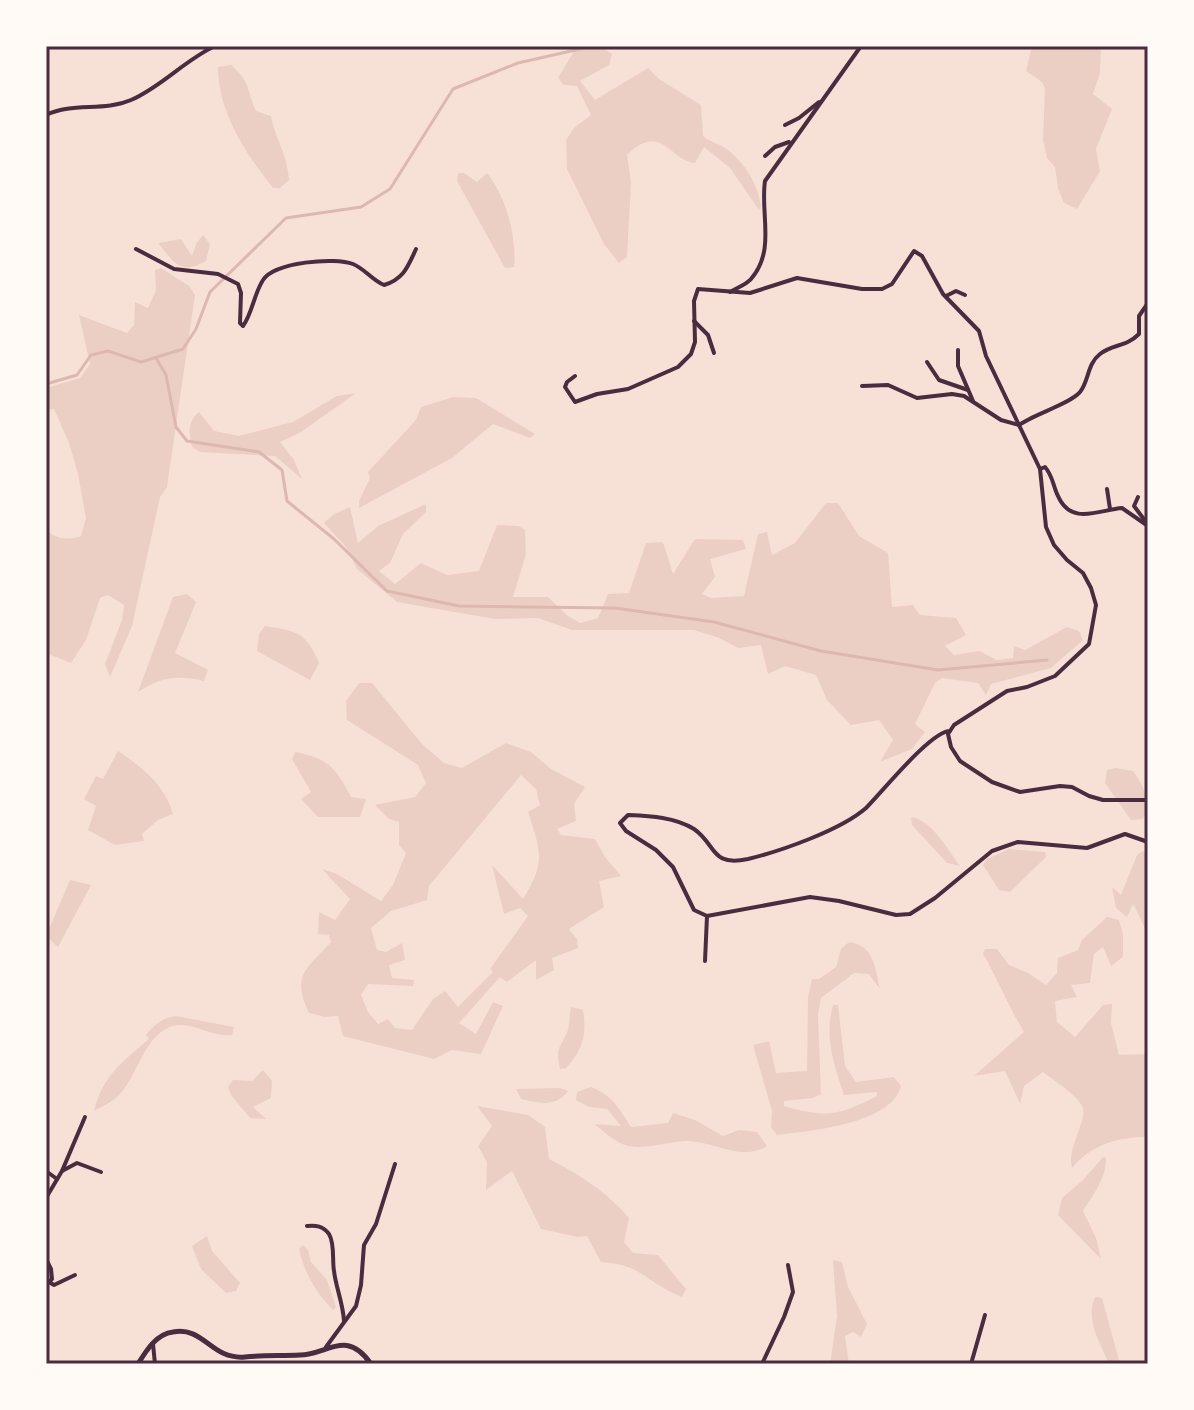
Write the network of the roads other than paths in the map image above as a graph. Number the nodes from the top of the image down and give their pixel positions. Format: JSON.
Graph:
{"nodes":[{"id":1,"x":215,"y":46,"type":"edge"},
{"id":2,"x":861,"y":46,"type":"edge"},
{"id":3,"x":827,"y":96,"type":"junction"},
{"id":4,"x":46,"y":115,"type":"edge"},
{"id":5,"x":785,"y":125,"type":"dead end"},
{"id":6,"x":792,"y":141,"type":"junction"},
{"id":7,"x":765,"y":156,"type":"dead end"},
{"id":8,"x":136,"y":249,"type":"dead end"},
{"id":9,"x":416,"y":249,"type":"dead end"},
{"id":10,"x":729,"y":292,"type":"junction"},
{"id":11,"x":965,"y":295,"type":"dead end"},
{"id":12,"x":946,"y":296,"type":"junction"},
{"id":13,"x":1148,"y":303,"type":"edge"},
{"id":14,"x":694,"y":321,"type":"junction"},
{"id":15,"x":958,"y":350,"type":"dead end"},
{"id":16,"x":714,"y":353,"type":"dead end"},
{"id":17,"x":927,"y":362,"type":"dead end"},
{"id":18,"x":575,"y":376,"type":"dead end"},
{"id":19,"x":862,"y":386,"type":"dead end"},
{"id":20,"x":968,"y":390,"type":"junction"},
{"id":21,"x":974,"y":403,"type":"junction"},
{"id":22,"x":1019,"y":425,"type":"junction"},
{"id":23,"x":1040,"y":469,"type":"junction"},
{"id":24,"x":1107,"y":489,"type":"dead end"},
{"id":25,"x":1138,"y":497,"type":"dead end"},
{"id":26,"x":1110,"y":509,"type":"junction"},
{"id":27,"x":1148,"y":525,"type":"edge"},
{"id":28,"x":950,"y":731,"type":"junction"},
{"id":29,"x":1148,"y":800,"type":"edge"},
{"id":30,"x":1148,"y":842,"type":"edge"},
{"id":31,"x":707,"y":916,"type":"junction"},
{"id":32,"x":705,"y":961,"type":"dead end"},
{"id":33,"x":85,"y":1117,"type":"dead end"},
{"id":34,"x":395,"y":1164,"type":"dead end"},
{"id":35,"x":46,"y":1171,"type":"edge"},
{"id":36,"x":62,"y":1171,"type":"junction"},
{"id":37,"x":101,"y":1172,"type":"dead end"},
{"id":38,"x":57,"y":1179,"type":"junction"},
{"id":39,"x":46,"y":1198,"type":"edge"},
{"id":40,"x":307,"y":1226,"type":"dead end"},
{"id":41,"x":46,"y":1259,"type":"edge"},
{"id":42,"x":788,"y":1265,"type":"dead end"},
{"id":43,"x":75,"y":1275,"type":"dead end"},
{"id":44,"x":48,"y":1284,"type":"edge"},
{"id":45,"x":985,"y":1315,"type":"dead end"},
{"id":46,"x":345,"y":1323,"type":"junction"},
{"id":47,"x":153,"y":1344,"type":"junction"},
{"id":48,"x":326,"y":1347,"type":"junction"},
{"id":49,"x":138,"y":1364,"type":"edge"},
{"id":50,"x":155,"y":1364,"type":"edge"},
{"id":51,"x":371,"y":1364,"type":"edge"},
{"id":52,"x":762,"y":1364,"type":"edge"},
{"id":53,"x":971,"y":1364,"type":"edge"}],
"edges":[{"from":1,"to":4,"type":"street"},
{"from":2,"to":3,"type":"street"},
{"from":3,"to":5,"type":"street"},
{"from":3,"to":6,"type":"street"},
{"from":6,"to":7,"type":"street"},
{"from":6,"to":10,"type":"street"},
{"from":8,"to":9,"type":"street"},
{"from":10,"to":12,"type":"street"},
{"from":10,"to":14,"type":"street"},
{"from":11,"to":12,"type":"street"},
{"from":12,"to":22,"type":"street"},
{"from":13,"to":22,"type":"street"},
{"from":14,"to":16,"type":"street"},
{"from":14,"to":18,"type":"street"},
{"from":15,"to":20,"type":"street"},
{"from":17,"to":20,"type":"street"},
{"from":19,"to":21,"type":"street"},
{"from":20,"to":21,"type":"street"},
{"from":21,"to":22,"type":"street"},
{"from":22,"to":23,"type":"street"},
{"from":23,"to":26,"type":"street"},
{"from":23,"to":28,"type":"street"},
{"from":24,"to":26,"type":"street"},
{"from":25,"to":27,"type":"street"},
{"from":26,"to":27,"type":"street"},
{"from":28,"to":29,"type":"street"},
{"from":28,"to":31,"type":"street"},
{"from":30,"to":31,"type":"street"},
{"from":31,"to":32,"type":"street"},
{"from":33,"to":36,"type":"street"},
{"from":34,"to":46,"type":"street"},
{"from":35,"to":38,"type":"street"},
{"from":36,"to":37,"type":"street"},
{"from":36,"to":38,"type":"street"},
{"from":38,"to":39,"type":"street"},
{"from":40,"to":46,"type":"street"},
{"from":41,"to":44,"type":"street"},
{"from":42,"to":52,"type":"street"},
{"from":43,"to":44,"type":"street"},
{"from":45,"to":53,"type":"street"},
{"from":46,"to":48,"type":"street"},
{"from":47,"to":48,"type":"street"},
{"from":47,"to":49,"type":"street"},
{"from":47,"to":50,"type":"street"},
{"from":48,"to":51,"type":"street"}]}
